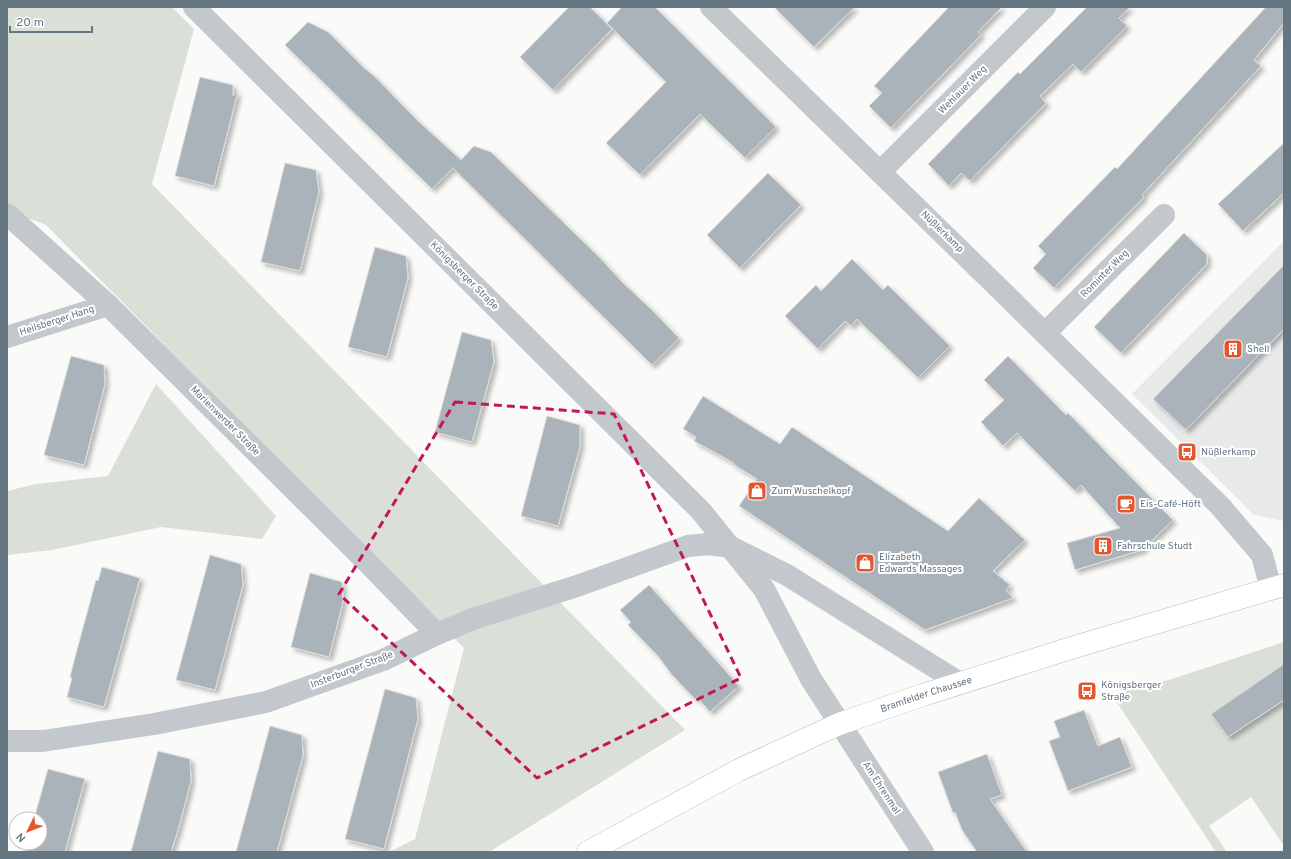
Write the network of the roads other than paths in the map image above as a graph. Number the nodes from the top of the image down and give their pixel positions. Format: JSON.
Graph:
{"nodes":[{"id":1,"x":194,"y":7,"type":"edge"},
{"id":2,"x":712,"y":7,"type":"edge"},
{"id":3,"x":1045,"y":7,"type":"edge"},
{"id":4,"x":880,"y":172,"type":"junction"},
{"id":5,"x":7,"y":214,"type":"edge"},
{"id":6,"x":1164,"y":215,"type":"dead end"},
{"id":7,"x":108,"y":305,"type":"junction"},
{"id":8,"x":1045,"y":333,"type":"junction"},
{"id":9,"x":7,"y":337,"type":"edge"},
{"id":10,"x":731,"y":547,"type":"junction"},
{"id":11,"x":1277,"y":587,"type":"edge"},
{"id":12,"x":437,"y":634,"type":"junction"},
{"id":13,"x":960,"y":683,"type":"junction"},
{"id":14,"x":839,"y":724,"type":"junction"},
{"id":15,"x":7,"y":741,"type":"edge"},
{"id":16,"x":588,"y":852,"type":"edge"},
{"id":17,"x":922,"y":852,"type":"edge"}],
"edges":[{"from":1,"to":10,"type":"street","name":"Königsberger Straße"},
{"from":2,"to":4,"type":"street","name":"Nüßlerkamp"},
{"from":3,"to":4,"type":"street","name":"Wehlauer Weg"},
{"from":4,"to":8,"type":"street","name":"Nüßlerkamp"},
{"from":5,"to":7,"type":"street","name":"Marienwerder Straße"},
{"from":6,"to":8,"type":"street","name":"Rominter Weg"},
{"from":7,"to":9,"type":"street","name":"Heilsberger Hang"},
{"from":7,"to":12,"type":"street","name":"Marienwerder Straße"},
{"from":8,"to":11,"type":"street","name":"Nüßlerkamp"},
{"from":10,"to":12,"type":"street","name":"Insterburger Straße"},
{"from":10,"to":13,"type":"street","name":"Königsberger Straße"},
{"from":10,"to":14,"type":"street","name":"Königsberger Straße"},
{"from":11,"to":13,"type":"main road","name":"Bramfelder Chaussee"},
{"from":12,"to":15,"type":"street","name":"Insterburger Straße"},
{"from":13,"to":14,"type":"main road","name":"Bramfelder Chaussee"},
{"from":14,"to":16,"type":"main road","name":"Bramfelder Chaussee"},
{"from":14,"to":17,"type":"street","name":"Am Ehrenmal"}]}
